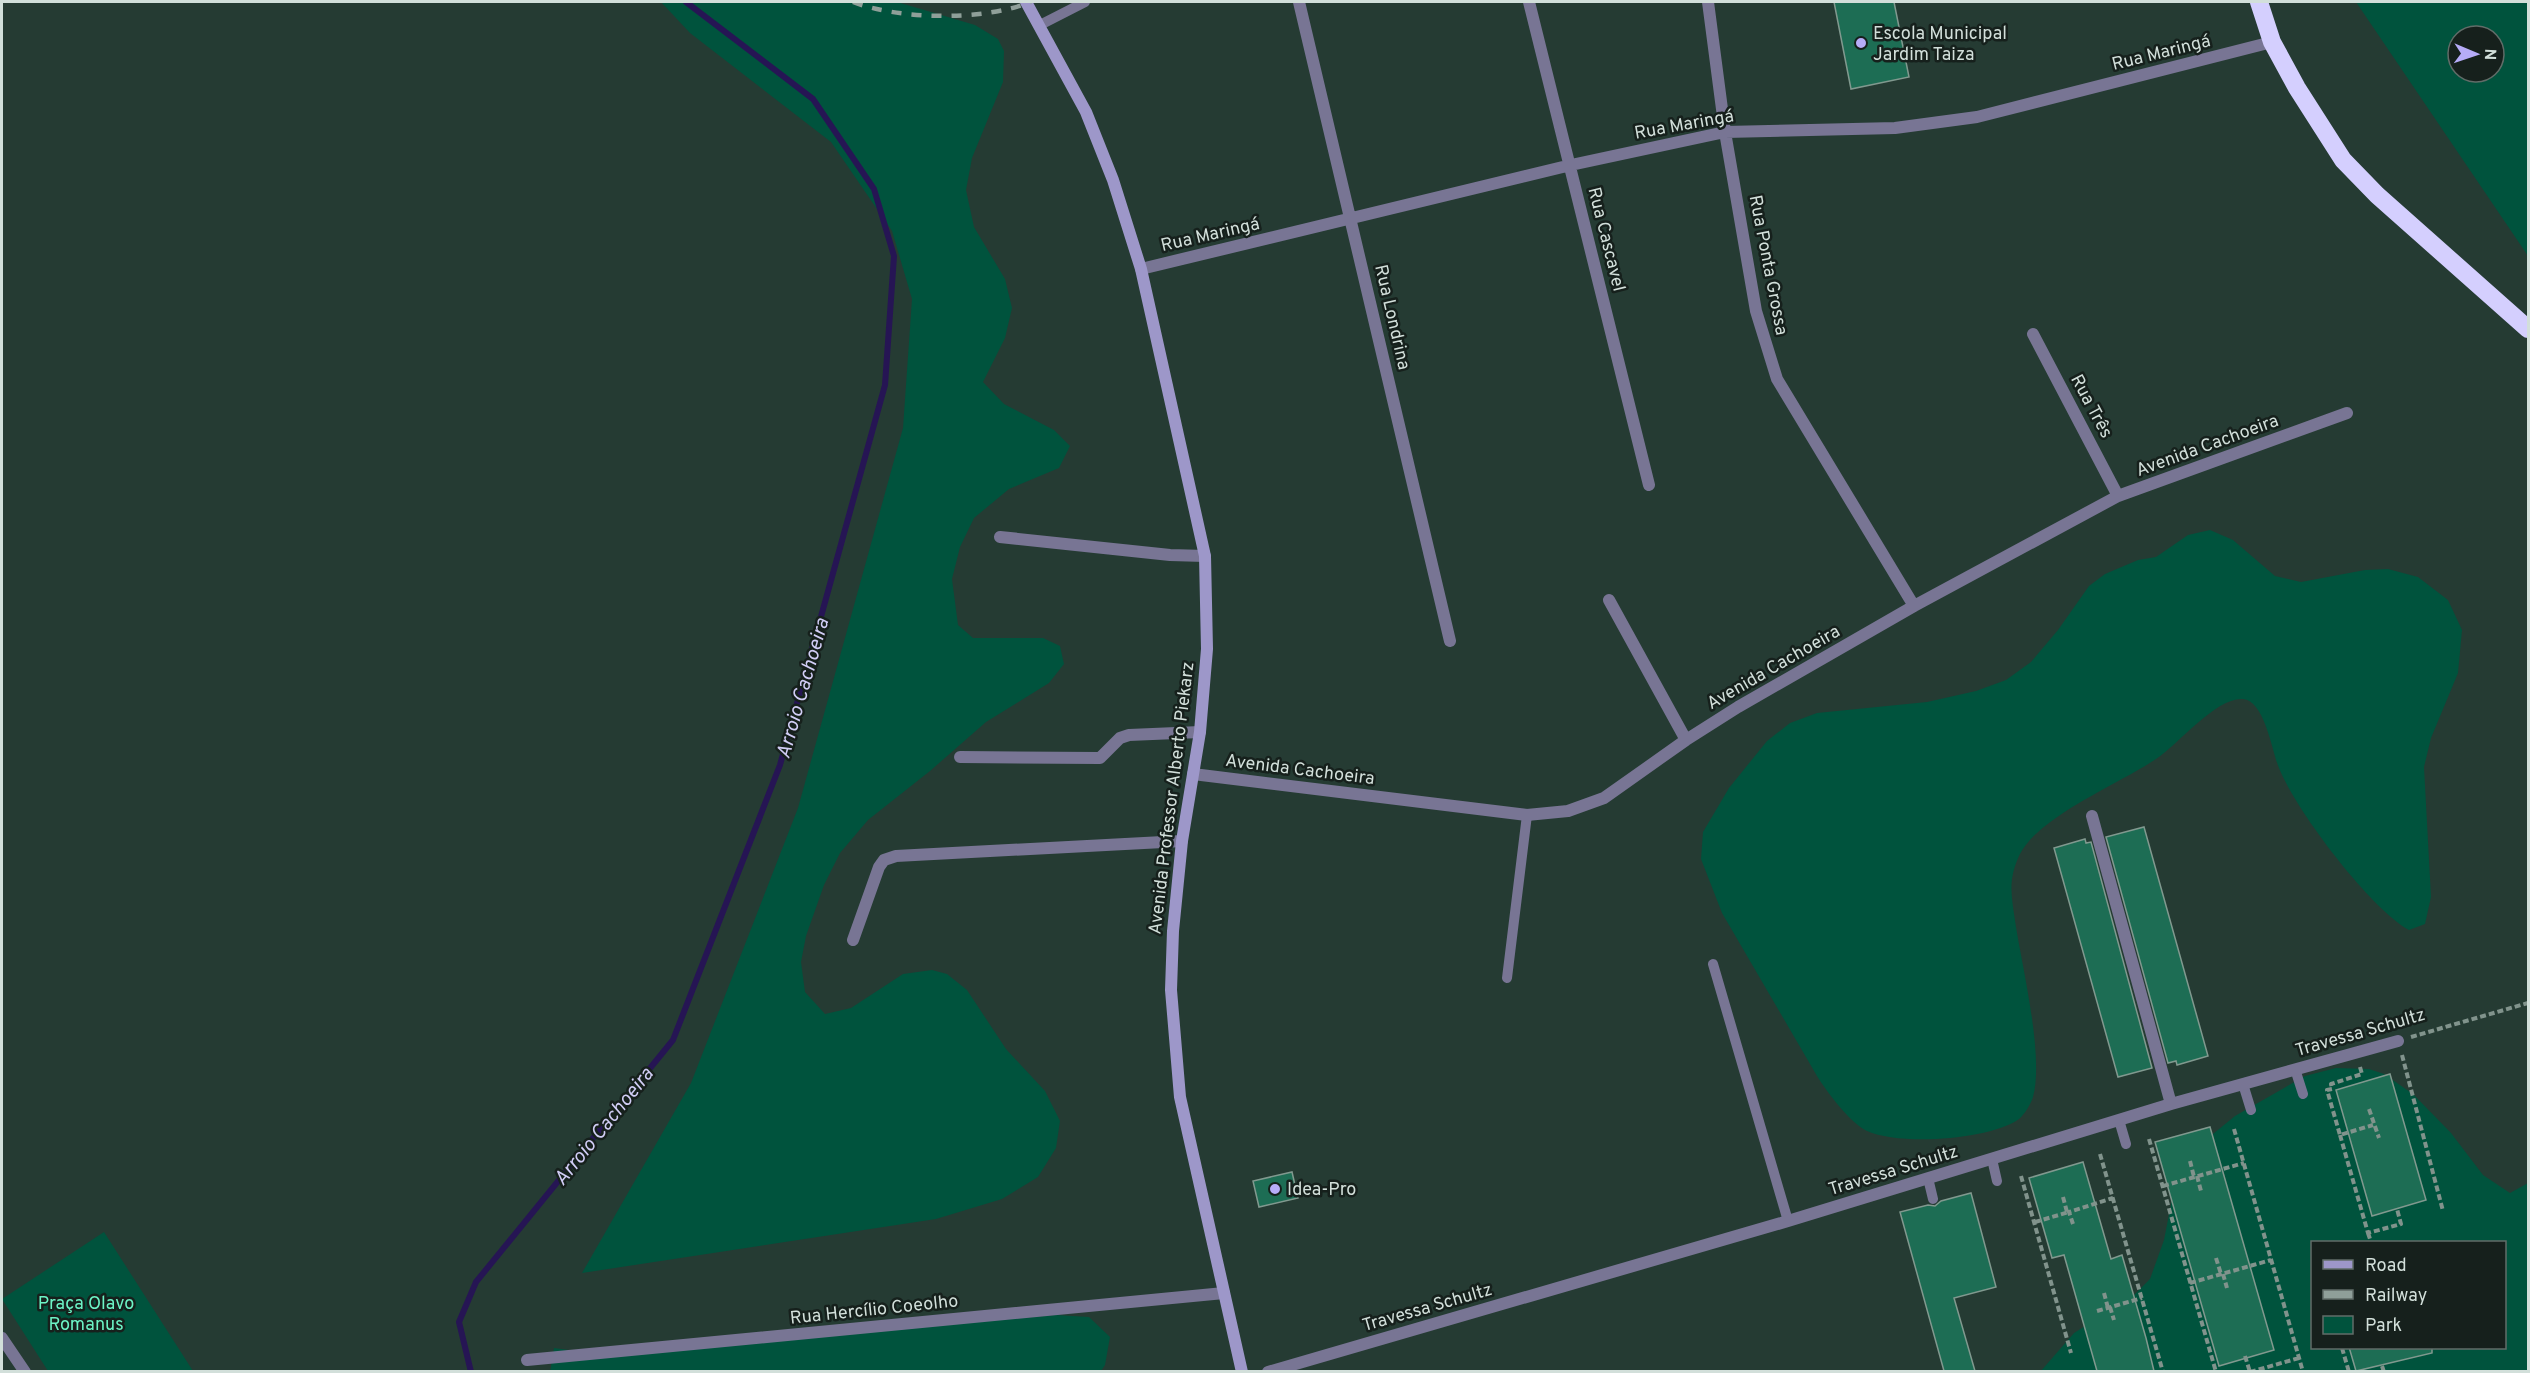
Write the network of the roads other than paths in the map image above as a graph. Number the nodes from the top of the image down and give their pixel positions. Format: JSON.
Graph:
{"nodes":[{"id":1,"x":1026,"y":2,"type":"edge"},
{"id":2,"x":1085,"y":2,"type":"edge"},
{"id":3,"x":1299,"y":2,"type":"edge"},
{"id":4,"x":1529,"y":2,"type":"edge"},
{"id":5,"x":1707,"y":2,"type":"edge"},
{"id":6,"x":2259,"y":2,"type":"edge"},
{"id":7,"x":1040,"y":26,"type":"junction"},
{"id":8,"x":2272,"y":42,"type":"junction"},
{"id":9,"x":1725,"y":132,"type":"junction"},
{"id":10,"x":1570,"y":165,"type":"junction"},
{"id":11,"x":1352,"y":219,"type":"junction"},
{"id":12,"x":1141,"y":269,"type":"junction"},
{"id":13,"x":2529,"y":329,"type":"edge"},
{"id":14,"x":2033,"y":334,"type":"dead end"},
{"id":15,"x":2347,"y":413,"type":"dead end"},
{"id":16,"x":1649,"y":485,"type":"dead end"},
{"id":17,"x":2118,"y":496,"type":"junction"},
{"id":18,"x":1000,"y":537,"type":"dead end"},
{"id":19,"x":1206,"y":556,"type":"junction"},
{"id":20,"x":1609,"y":600,"type":"dead end"},
{"id":21,"x":1914,"y":606,"type":"junction"},
{"id":22,"x":1450,"y":641,"type":"dead end"},
{"id":23,"x":1200,"y":732,"type":"junction"},
{"id":24,"x":1686,"y":740,"type":"junction"},
{"id":25,"x":960,"y":757,"type":"dead end"},
{"id":26,"x":1193,"y":774,"type":"junction"},
{"id":27,"x":1527,"y":814,"type":"junction"},
{"id":28,"x":2092,"y":816,"type":"dead end"},
{"id":29,"x":1182,"y":841,"type":"junction"},
{"id":30,"x":853,"y":940,"type":"dead end"},
{"id":31,"x":1713,"y":964,"type":"dead end"},
{"id":32,"x":1507,"y":978,"type":"dead end"},
{"id":33,"x":2398,"y":1041,"type":"road end"},
{"id":34,"x":2295,"y":1069,"type":"junction"},
{"id":35,"x":2243,"y":1084,"type":"junction"},
{"id":36,"x":2302,"y":1094,"type":"dead end"},
{"id":37,"x":2171,"y":1104,"type":"junction"},
{"id":38,"x":2251,"y":1110,"type":"dead end"},
{"id":39,"x":2119,"y":1120,"type":"junction"},
{"id":40,"x":2126,"y":1144,"type":"dead end"},
{"id":41,"x":1992,"y":1159,"type":"junction"},
{"id":42,"x":1928,"y":1178,"type":"junction"},
{"id":43,"x":1997,"y":1181,"type":"dead end"},
{"id":44,"x":1933,"y":1199,"type":"dead end"},
{"id":45,"x":1788,"y":1221,"type":"junction"},
{"id":46,"x":1224,"y":1293,"type":"junction"},
{"id":47,"x":2,"y":1338,"type":"edge"},
{"id":48,"x":526,"y":1360,"type":"dead end"},
{"id":49,"x":25,"y":1371,"type":"edge"},
{"id":50,"x":1242,"y":1371,"type":"edge"},
{"id":51,"x":1268,"y":1371,"type":"edge"}],
"edges":[{"from":1,"to":7,"type":"main road","name":"Avenida Professor Alberto Piekarz"},
{"from":2,"to":7,"type":"lane"},
{"from":3,"to":11,"type":"street","name":"Rua Londrina"},
{"from":4,"to":10,"type":"street","name":"Rua Cascavel"},
{"from":5,"to":9,"type":"street","name":"Rua Ponta Grossa"},
{"from":6,"to":8,"type":"highway"},
{"from":7,"to":12,"type":"main road","name":"Avenida Professor Alberto Piekarz"},
{"from":8,"to":9,"type":"street","name":"Rua Maringá"},
{"from":8,"to":13,"type":"highway"},
{"from":9,"to":10,"type":"street","name":"Rua Maringá"},
{"from":9,"to":21,"type":"street","name":"Rua Ponta Grossa"},
{"from":10,"to":11,"type":"street","name":"Rua Maringá"},
{"from":10,"to":16,"type":"street","name":"Rua Cascavel"},
{"from":11,"to":12,"type":"street","name":"Rua Maringá"},
{"from":11,"to":22,"type":"street","name":"Rua Londrina"},
{"from":12,"to":19,"type":"main road","name":"Avenida Professor Alberto Piekarz"},
{"from":14,"to":17,"type":"street","name":"Rua Três"},
{"from":15,"to":17,"type":"street","name":"Avenida Cachoeira"},
{"from":17,"to":21,"type":"street","name":"Avenida Cachoeira"},
{"from":18,"to":19,"type":"street"},
{"from":19,"to":23,"type":"main road","name":"Avenida Professor Alberto Piekarz"},
{"from":20,"to":24,"type":"street"},
{"from":21,"to":24,"type":"street","name":"Avenida Cachoeira"},
{"from":23,"to":25,"type":"street"},
{"from":23,"to":26,"type":"main road","name":"Avenida Professor Alberto Piekarz"},
{"from":24,"to":27,"type":"street","name":"Avenida Cachoeira"},
{"from":26,"to":27,"type":"street","name":"Avenida Cachoeira"},
{"from":26,"to":29,"type":"main road","name":"Avenida Professor Alberto Piekarz"},
{"from":27,"to":32,"type":"lane"},
{"from":28,"to":37,"type":"street"},
{"from":29,"to":30,"type":"street"},
{"from":29,"to":46,"type":"main road","name":"Avenida Professor Alberto Piekarz"},
{"from":31,"to":45,"type":"lane"},
{"from":33,"to":34,"type":"street","name":"Travessa Schultz"},
{"from":34,"to":35,"type":"street","name":"Travessa Schultz"},
{"from":34,"to":36,"type":"lane"},
{"from":35,"to":37,"type":"street","name":"Travessa Schultz"},
{"from":35,"to":38,"type":"lane"},
{"from":37,"to":39,"type":"street","name":"Travessa Schultz"},
{"from":39,"to":40,"type":"lane"},
{"from":39,"to":41,"type":"street","name":"Travessa Schultz"},
{"from":41,"to":42,"type":"street","name":"Travessa Schultz"},
{"from":41,"to":43,"type":"lane"},
{"from":42,"to":44,"type":"lane"},
{"from":42,"to":45,"type":"street","name":"Travessa Schultz"},
{"from":45,"to":51,"type":"street","name":"Travessa Schultz"},
{"from":46,"to":48,"type":"street","name":"Rua Hercílio Coeolho"},
{"from":46,"to":50,"type":"main road","name":"Avenida Professor Alberto Piekarz"},
{"from":47,"to":49,"type":"street"}]}
